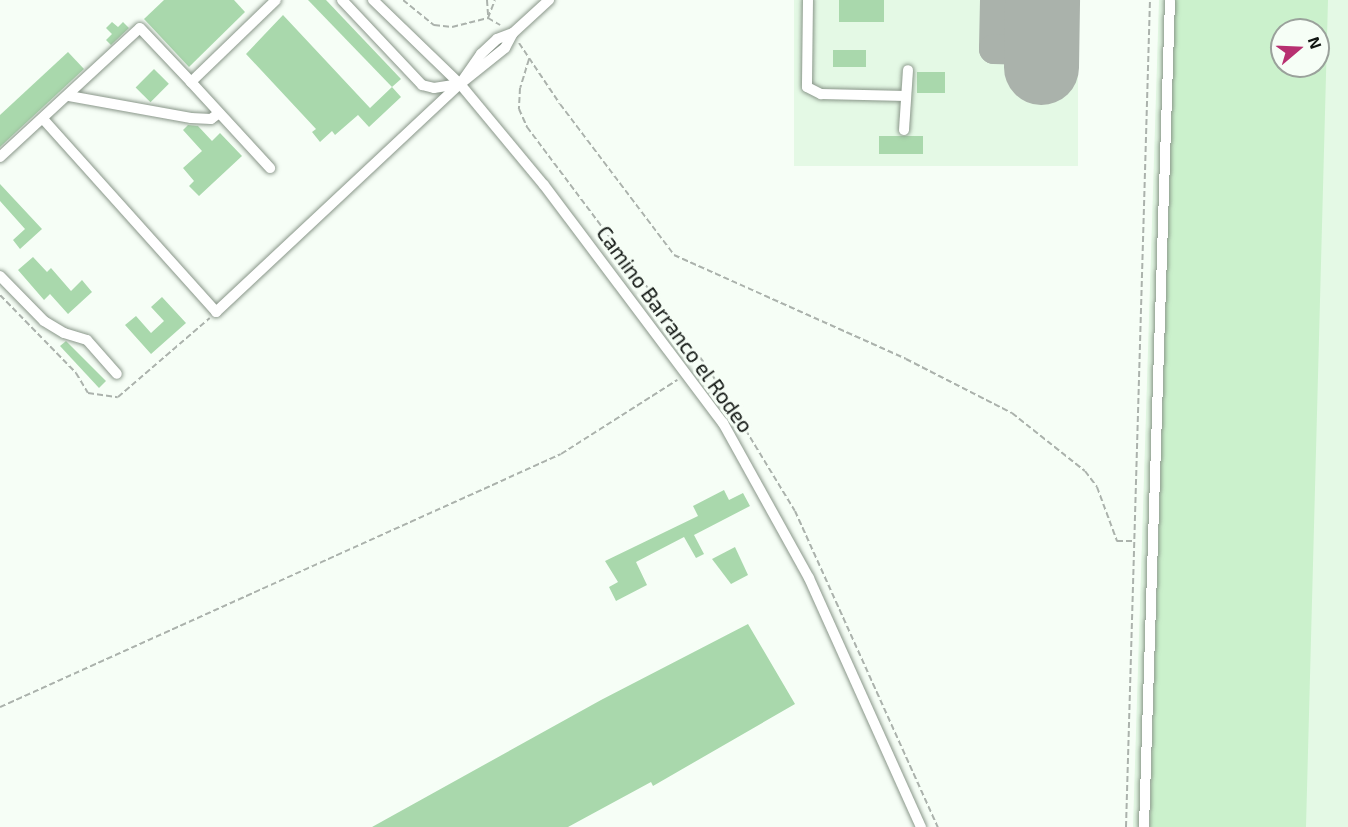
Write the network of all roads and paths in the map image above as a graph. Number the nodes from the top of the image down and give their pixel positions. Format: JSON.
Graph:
{"nodes":[{"id":1,"x":342,"y":0,"type":"edge"},
{"id":2,"x":373,"y":0,"type":"edge"},
{"id":3,"x":403,"y":0,"type":"edge"},
{"id":4,"x":488,"y":0,"type":"edge"},
{"id":5,"x":495,"y":0,"type":"edge"},
{"id":6,"x":549,"y":0,"type":"edge"},
{"id":7,"x":808,"y":0,"type":"edge"},
{"id":8,"x":1150,"y":0,"type":"edge"},
{"id":9,"x":1170,"y":0,"type":"edge"},
{"id":10,"x":271,"y":2,"type":"edge"},
{"id":11,"x":488,"y":18,"type":"junction"},
{"id":12,"x":513,"y":33,"type":"junction"},
{"id":13,"x":908,"y":69,"type":"dead end"},
{"id":14,"x":191,"y":82,"type":"junction"},
{"id":15,"x":460,"y":84,"type":"junction"},
{"id":16,"x":69,"y":96,"type":"junction"},
{"id":17,"x":906,"y":96,"type":"junction"},
{"id":18,"x":219,"y":113,"type":"junction"},
{"id":19,"x":44,"y":120,"type":"junction"},
{"id":20,"x":904,"y":130,"type":"dead end"},
{"id":21,"x":0,"y":158,"type":"edge"},
{"id":22,"x":270,"y":168,"type":"dead end"},
{"id":23,"x":0,"y":276,"type":"edge"},
{"id":24,"x":117,"y":374,"type":"dead end"},
{"id":25,"x":687,"y":374,"type":"junction"},
{"id":26,"x":1135,"y":541,"type":"junction"},
{"id":27,"x":0,"y":707,"type":"edge"},
{"id":28,"x":921,"y":827,"type":"edge"},
{"id":29,"x":1126,"y":827,"type":"edge"},
{"id":30,"x":1144,"y":827,"type":"edge"}],
"edges":[{"from":1,"to":15,"type":"street"},
{"from":2,"to":15,"type":"street","name":"Camino Barranco el Rodeo"},
{"from":3,"to":11,"type":"path"},
{"from":4,"to":11,"type":"path"},
{"from":5,"to":11,"type":"path"},
{"from":6,"to":12,"type":"street"},
{"from":7,"to":17,"type":"street"},
{"from":8,"to":26,"type":"path"},
{"from":9,"to":30,"type":"street"},
{"from":10,"to":14,"type":"street"},
{"from":11,"to":12,"type":"path"},
{"from":12,"to":15,"type":"street"},
{"from":12,"to":26,"type":"path"},
{"from":13,"to":17,"type":"street"},
{"from":14,"to":16,"type":"street"},
{"from":14,"to":18,"type":"street"},
{"from":15,"to":19,"type":"street"},
{"from":15,"to":25,"type":"street","name":"Camino Barranco el Rodeo"},
{"from":16,"to":18,"type":"street"},
{"from":16,"to":19,"type":"street"},
{"from":17,"to":20,"type":"street"},
{"from":18,"to":22,"type":"street"},
{"from":19,"to":21,"type":"street"},
{"from":23,"to":24,"type":"street"},
{"from":25,"to":27,"type":"path"},
{"from":25,"to":28,"type":"street","name":"Camino Barranco el Rodeo"},
{"from":26,"to":29,"type":"path"}]}
